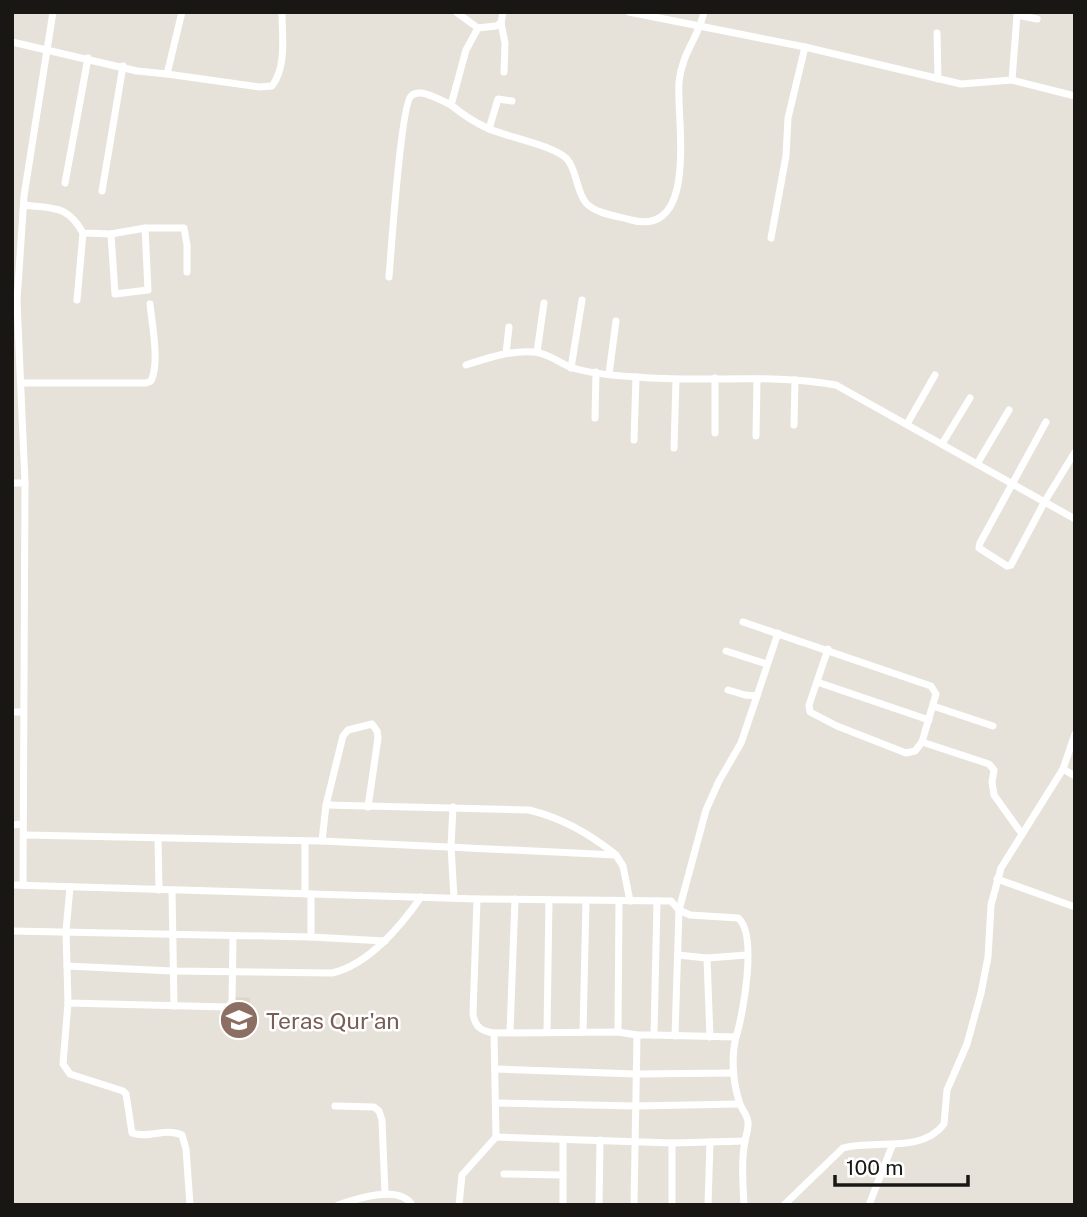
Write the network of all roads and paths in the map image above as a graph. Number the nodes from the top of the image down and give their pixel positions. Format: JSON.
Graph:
{"nodes":[{"id":1,"x":53,"y":12,"type":"edge"},
{"id":2,"x":183,"y":12,"type":"edge"},
{"id":3,"x":282,"y":12,"type":"edge"},
{"id":4,"x":456,"y":12,"type":"edge"},
{"id":5,"x":503,"y":12,"type":"edge"},
{"id":6,"x":629,"y":12,"type":"edge"},
{"id":7,"x":704,"y":12,"type":"edge"},
{"id":8,"x":1037,"y":19,"type":"dead end"},
{"id":9,"x":501,"y":23,"type":"junction"},
{"id":10,"x":701,"y":27,"type":"junction"},
{"id":11,"x":478,"y":28,"type":"junction"},
{"id":12,"x":937,"y":33,"type":"dead end"},
{"id":13,"x":12,"y":42,"type":"edge"},
{"id":14,"x":805,"y":47,"type":"junction"},
{"id":15,"x":47,"y":49,"type":"junction"},
{"id":16,"x":88,"y":58,"type":"junction"},
{"id":17,"x":122,"y":66,"type":"junction"},
{"id":18,"x":504,"y":72,"type":"dead end"},
{"id":19,"x":166,"y":74,"type":"junction"},
{"id":20,"x":938,"y":79,"type":"junction"},
{"id":21,"x":1012,"y":80,"type":"junction"},
{"id":22,"x":1074,"y":95,"type":"edge"},
{"id":23,"x":512,"y":101,"type":"dead end"},
{"id":24,"x":451,"y":105,"type":"junction"},
{"id":25,"x":489,"y":129,"type":"junction"},
{"id":26,"x":65,"y":183,"type":"dead end"},
{"id":27,"x":102,"y":191,"type":"dead end"},
{"id":28,"x":12,"y":198,"type":"edge"},
{"id":29,"x":24,"y":201,"type":"junction"},
{"id":30,"x":145,"y":228,"type":"junction"},
{"id":31,"x":83,"y":233,"type":"junction"},
{"id":32,"x":111,"y":234,"type":"junction"},
{"id":33,"x":771,"y":239,"type":"dead end"},
{"id":34,"x":187,"y":272,"type":"dead end"},
{"id":35,"x":388,"y":277,"type":"dead end"},
{"id":36,"x":77,"y":300,"type":"dead end"},
{"id":37,"x":582,"y":300,"type":"dead end"},
{"id":38,"x":15,"y":301,"type":"edge"},
{"id":39,"x":544,"y":303,"type":"dead end"},
{"id":40,"x":150,"y":304,"type":"dead end"},
{"id":41,"x":616,"y":321,"type":"dead end"},
{"id":42,"x":509,"y":327,"type":"dead end"},
{"id":43,"x":537,"y":352,"type":"junction"},
{"id":44,"x":506,"y":353,"type":"junction"},
{"id":45,"x":466,"y":365,"type":"dead end"},
{"id":46,"x":571,"y":368,"type":"junction"},
{"id":47,"x":596,"y":372,"type":"junction"},
{"id":48,"x":609,"y":374,"type":"junction"},
{"id":49,"x":935,"y":374,"type":"dead end"},
{"id":50,"x":636,"y":377,"type":"junction"},
{"id":51,"x":715,"y":378,"type":"junction"},
{"id":52,"x":757,"y":379,"type":"junction"},
{"id":53,"x":676,"y":380,"type":"junction"},
{"id":54,"x":795,"y":380,"type":"junction"},
{"id":55,"x":22,"y":383,"type":"junction"},
{"id":56,"x":970,"y":398,"type":"dead end"},
{"id":57,"x":1009,"y":410,"type":"dead end"},
{"id":58,"x":595,"y":418,"type":"dead end"},
{"id":59,"x":1046,"y":422,"type":"dead end"},
{"id":60,"x":907,"y":424,"type":"junction"},
{"id":61,"x":794,"y":425,"type":"dead end"},
{"id":62,"x":715,"y":433,"type":"dead end"},
{"id":63,"x":756,"y":436,"type":"dead end"},
{"id":64,"x":634,"y":440,"type":"dead end"},
{"id":65,"x":943,"y":444,"type":"junction"},
{"id":66,"x":674,"y":448,"type":"dead end"},
{"id":67,"x":1075,"y":452,"type":"edge"},
{"id":68,"x":977,"y":464,"type":"junction"},
{"id":69,"x":25,"y":482,"type":"junction"},
{"id":70,"x":12,"y":483,"type":"edge"},
{"id":71,"x":1012,"y":484,"type":"junction"},
{"id":72,"x":1045,"y":502,"type":"junction"},
{"id":73,"x":1075,"y":519,"type":"edge"},
{"id":74,"x":12,"y":527,"type":"edge"},
{"id":75,"x":24,"y":527,"type":"junction"},
{"id":76,"x":12,"y":561,"type":"edge"},
{"id":77,"x":23,"y":561,"type":"junction"},
{"id":78,"x":12,"y":597,"type":"edge"},
{"id":79,"x":23,"y":597,"type":"junction"},
{"id":80,"x":743,"y":622,"type":"dead end"},
{"id":81,"x":778,"y":633,"type":"junction"},
{"id":82,"x":828,"y":649,"type":"junction"},
{"id":83,"x":726,"y":651,"type":"dead end"},
{"id":84,"x":767,"y":664,"type":"junction"},
{"id":85,"x":817,"y":682,"type":"junction"},
{"id":86,"x":728,"y":690,"type":"dead end"},
{"id":87,"x":757,"y":696,"type":"junction"},
{"id":88,"x":933,"y":706,"type":"junction"},
{"id":89,"x":12,"y":712,"type":"edge"},
{"id":90,"x":23,"y":712,"type":"junction"},
{"id":91,"x":929,"y":720,"type":"junction"},
{"id":92,"x":993,"y":726,"type":"dead end"},
{"id":93,"x":1075,"y":734,"type":"edge"},
{"id":94,"x":922,"y":741,"type":"junction"},
{"id":95,"x":1063,"y":769,"type":"junction"},
{"id":96,"x":1075,"y":776,"type":"edge"},
{"id":97,"x":326,"y":805,"type":"junction"},
{"id":98,"x":368,"y":807,"type":"junction"},
{"id":99,"x":453,"y":807,"type":"junction"},
{"id":100,"x":23,"y":824,"type":"junction"},
{"id":101,"x":12,"y":825,"type":"edge"},
{"id":102,"x":1022,"y":834,"type":"junction"},
{"id":103,"x":24,"y":835,"type":"junction"},
{"id":104,"x":158,"y":838,"type":"junction"},
{"id":105,"x":322,"y":841,"type":"junction"},
{"id":106,"x":305,"y":842,"type":"junction"},
{"id":107,"x":451,"y":846,"type":"junction"},
{"id":108,"x":616,"y":855,"type":"junction"},
{"id":109,"x":996,"y":879,"type":"junction"},
{"id":110,"x":12,"y":885,"type":"edge"},
{"id":111,"x":23,"y":885,"type":"junction"},
{"id":112,"x":69,"y":887,"type":"junction"},
{"id":113,"x":159,"y":890,"type":"junction"},
{"id":114,"x":172,"y":890,"type":"junction"},
{"id":115,"x":308,"y":894,"type":"junction"},
{"id":116,"x":421,"y":897,"type":"junction"},
{"id":117,"x":454,"y":898,"type":"junction"},
{"id":118,"x":477,"y":899,"type":"junction"},
{"id":119,"x":515,"y":899,"type":"junction"},
{"id":120,"x":549,"y":900,"type":"junction"},
{"id":121,"x":586,"y":901,"type":"junction"},
{"id":122,"x":619,"y":901,"type":"junction"},
{"id":123,"x":630,"y":901,"type":"junction"},
{"id":124,"x":657,"y":901,"type":"junction"},
{"id":125,"x":1075,"y":907,"type":"edge"},
{"id":126,"x":679,"y":910,"type":"junction"},
{"id":127,"x":12,"y":930,"type":"edge"},
{"id":128,"x":66,"y":931,"type":"junction"},
{"id":129,"x":172,"y":934,"type":"junction"},
{"id":130,"x":233,"y":936,"type":"junction"},
{"id":131,"x":311,"y":937,"type":"junction"},
{"id":132,"x":385,"y":941,"type":"junction"},
{"id":133,"x":678,"y":955,"type":"junction"},
{"id":134,"x":747,"y":955,"type":"junction"},
{"id":135,"x":707,"y":958,"type":"junction"},
{"id":136,"x":67,"y":966,"type":"junction"},
{"id":137,"x":172,"y":971,"type":"junction"},
{"id":138,"x":233,"y":972,"type":"junction"},
{"id":139,"x":68,"y":1003,"type":"junction"},
{"id":140,"x":174,"y":1006,"type":"junction"},
{"id":141,"x":510,"y":1032,"type":"junction"},
{"id":142,"x":547,"y":1032,"type":"junction"},
{"id":143,"x":583,"y":1032,"type":"junction"},
{"id":144,"x":618,"y":1032,"type":"junction"},
{"id":145,"x":494,"y":1033,"type":"junction"},
{"id":146,"x":637,"y":1035,"type":"junction"},
{"id":147,"x":654,"y":1035,"type":"junction"},
{"id":148,"x":675,"y":1036,"type":"junction"},
{"id":149,"x":710,"y":1037,"type":"junction"},
{"id":150,"x":736,"y":1038,"type":"junction"},
{"id":151,"x":495,"y":1069,"type":"junction"},
{"id":152,"x":733,"y":1073,"type":"junction"},
{"id":153,"x":636,"y":1074,"type":"junction"},
{"id":154,"x":496,"y":1104,"type":"junction"},
{"id":155,"x":739,"y":1104,"type":"junction"},
{"id":156,"x":335,"y":1106,"type":"dead end"},
{"id":157,"x":635,"y":1106,"type":"junction"},
{"id":158,"x":496,"y":1138,"type":"junction"},
{"id":159,"x":563,"y":1140,"type":"junction"},
{"id":160,"x":600,"y":1140,"type":"junction"},
{"id":161,"x":635,"y":1141,"type":"junction"},
{"id":162,"x":745,"y":1141,"type":"junction"},
{"id":163,"x":710,"y":1142,"type":"junction"},
{"id":164,"x":672,"y":1143,"type":"junction"},
{"id":165,"x":892,"y":1146,"type":"junction"},
{"id":166,"x":504,"y":1174,"type":"dead end"},
{"id":167,"x":563,"y":1175,"type":"junction"},
{"id":168,"x":386,"y":1194,"type":"junction"},
{"id":169,"x":190,"y":1205,"type":"edge"},
{"id":170,"x":338,"y":1205,"type":"edge"},
{"id":171,"x":412,"y":1205,"type":"edge"},
{"id":172,"x":459,"y":1205,"type":"edge"},
{"id":173,"x":563,"y":1205,"type":"edge"},
{"id":174,"x":599,"y":1205,"type":"edge"},
{"id":175,"x":634,"y":1205,"type":"edge"},
{"id":176,"x":671,"y":1205,"type":"edge"},
{"id":177,"x":708,"y":1205,"type":"edge"},
{"id":178,"x":744,"y":1205,"type":"edge"},
{"id":179,"x":784,"y":1205,"type":"edge"},
{"id":180,"x":869,"y":1205,"type":"edge"}],
"edges":[{"from":1,"to":15,"type":"street"},
{"from":2,"to":19,"type":"street"},
{"from":3,"to":19,"type":"street"},
{"from":4,"to":11,"type":"street"},
{"from":5,"to":9,"type":"street"},
{"from":6,"to":10,"type":"street"},
{"from":7,"to":10,"type":"street"},
{"from":8,"to":21,"type":"street"},
{"from":9,"to":11,"type":"street"},
{"from":9,"to":18,"type":"street"},
{"from":10,"to":14,"type":"street"},
{"from":10,"to":25,"type":"street"},
{"from":11,"to":24,"type":"street"},
{"from":12,"to":20,"type":"street"},
{"from":13,"to":15,"type":"street"},
{"from":14,"to":20,"type":"street"},
{"from":14,"to":33,"type":"street"},
{"from":15,"to":16,"type":"street"},
{"from":15,"to":29,"type":"street"},
{"from":16,"to":17,"type":"street"},
{"from":16,"to":26,"type":"street"},
{"from":17,"to":19,"type":"street"},
{"from":17,"to":27,"type":"street"},
{"from":20,"to":21,"type":"street"},
{"from":21,"to":22,"type":"street"},
{"from":23,"to":25,"type":"street"},
{"from":24,"to":25,"type":"street"},
{"from":24,"to":35,"type":"street"},
{"from":28,"to":29,"type":"street"},
{"from":29,"to":31,"type":"street"},
{"from":29,"to":38,"type":"street"},
{"from":30,"to":32,"type":"street"},
{"from":30,"to":32,"type":"street"},
{"from":30,"to":34,"type":"street"},
{"from":31,"to":32,"type":"street"},
{"from":31,"to":36,"type":"street"},
{"from":37,"to":46,"type":"street"},
{"from":38,"to":55,"type":"street"},
{"from":39,"to":43,"type":"street"},
{"from":40,"to":55,"type":"street"},
{"from":41,"to":48,"type":"street"},
{"from":42,"to":44,"type":"street"},
{"from":43,"to":44,"type":"street"},
{"from":43,"to":46,"type":"street"},
{"from":44,"to":45,"type":"street"},
{"from":46,"to":47,"type":"street"},
{"from":47,"to":48,"type":"street"},
{"from":47,"to":58,"type":"street"},
{"from":48,"to":50,"type":"street"},
{"from":49,"to":60,"type":"street"},
{"from":50,"to":53,"type":"street"},
{"from":50,"to":64,"type":"street"},
{"from":51,"to":52,"type":"street"},
{"from":51,"to":53,"type":"street"},
{"from":51,"to":62,"type":"street"},
{"from":52,"to":54,"type":"street"},
{"from":52,"to":63,"type":"street"},
{"from":53,"to":66,"type":"street"},
{"from":54,"to":60,"type":"street"},
{"from":54,"to":61,"type":"street"},
{"from":55,"to":69,"type":"street"},
{"from":56,"to":65,"type":"street"},
{"from":57,"to":68,"type":"street"},
{"from":59,"to":71,"type":"street"},
{"from":60,"to":65,"type":"street"},
{"from":65,"to":68,"type":"street"},
{"from":67,"to":72,"type":"street"},
{"from":68,"to":71,"type":"street"},
{"from":69,"to":70,"type":"street"},
{"from":69,"to":75,"type":"street"},
{"from":71,"to":72,"type":"street"},
{"from":71,"to":72,"type":"street"},
{"from":72,"to":73,"type":"street"},
{"from":74,"to":75,"type":"street"},
{"from":75,"to":77,"type":"street"},
{"from":76,"to":77,"type":"street"},
{"from":77,"to":79,"type":"street"},
{"from":78,"to":79,"type":"street"},
{"from":79,"to":90,"type":"street"},
{"from":80,"to":81,"type":"street"},
{"from":81,"to":82,"type":"street"},
{"from":81,"to":84,"type":"street"},
{"from":82,"to":85,"type":"street"},
{"from":82,"to":88,"type":"street"},
{"from":83,"to":84,"type":"street"},
{"from":84,"to":87,"type":"street"},
{"from":85,"to":91,"type":"street"},
{"from":85,"to":94,"type":"street"},
{"from":86,"to":87,"type":"street"},
{"from":87,"to":126,"type":"street"},
{"from":88,"to":91,"type":"street"},
{"from":88,"to":92,"type":"street"},
{"from":89,"to":90,"type":"street"},
{"from":90,"to":100,"type":"street"},
{"from":91,"to":94,"type":"street"},
{"from":93,"to":95,"type":"street"},
{"from":94,"to":102,"type":"street"},
{"from":95,"to":96,"type":"street"},
{"from":95,"to":102,"type":"street"},
{"from":97,"to":98,"type":"street"},
{"from":97,"to":98,"type":"street"},
{"from":97,"to":105,"type":"street"},
{"from":98,"to":99,"type":"street"},
{"from":99,"to":107,"type":"street"},
{"from":99,"to":108,"type":"street"},
{"from":100,"to":101,"type":"street"},
{"from":100,"to":103,"type":"street"},
{"from":102,"to":109,"type":"street"},
{"from":103,"to":104,"type":"street"},
{"from":103,"to":111,"type":"street"},
{"from":104,"to":106,"type":"street"},
{"from":104,"to":113,"type":"street"},
{"from":105,"to":106,"type":"street"},
{"from":105,"to":107,"type":"street"},
{"from":106,"to":115,"type":"street"},
{"from":107,"to":108,"type":"street"},
{"from":107,"to":117,"type":"street"},
{"from":108,"to":123,"type":"street"},
{"from":109,"to":125,"type":"street"},
{"from":109,"to":165,"type":"street"},
{"from":110,"to":111,"type":"street"},
{"from":111,"to":112,"type":"street"},
{"from":112,"to":113,"type":"street"},
{"from":112,"to":128,"type":"street"},
{"from":113,"to":114,"type":"street"},
{"from":114,"to":115,"type":"street"},
{"from":114,"to":129,"type":"street"},
{"from":115,"to":116,"type":"street"},
{"from":115,"to":131,"type":"street"},
{"from":116,"to":117,"type":"street"},
{"from":116,"to":132,"type":"street"},
{"from":117,"to":118,"type":"street"},
{"from":118,"to":119,"type":"street"},
{"from":118,"to":145,"type":"street"},
{"from":119,"to":120,"type":"street"},
{"from":119,"to":141,"type":"street"},
{"from":120,"to":121,"type":"street"},
{"from":120,"to":142,"type":"street"},
{"from":121,"to":122,"type":"street"},
{"from":121,"to":143,"type":"street"},
{"from":122,"to":123,"type":"street"},
{"from":122,"to":144,"type":"street"},
{"from":123,"to":124,"type":"street"},
{"from":124,"to":126,"type":"street"},
{"from":124,"to":147,"type":"street"},
{"from":126,"to":133,"type":"street"},
{"from":126,"to":134,"type":"street"},
{"from":127,"to":128,"type":"street"},
{"from":128,"to":129,"type":"street"},
{"from":128,"to":136,"type":"street"},
{"from":129,"to":130,"type":"street"},
{"from":129,"to":137,"type":"street"},
{"from":130,"to":131,"type":"street"},
{"from":130,"to":138,"type":"street"},
{"from":131,"to":132,"type":"street"},
{"from":132,"to":138,"type":"street"},
{"from":133,"to":135,"type":"street"},
{"from":133,"to":148,"type":"street"},
{"from":134,"to":135,"type":"street"},
{"from":134,"to":150,"type":"street"},
{"from":135,"to":149,"type":"street"},
{"from":136,"to":137,"type":"street"},
{"from":136,"to":139,"type":"street"},
{"from":137,"to":138,"type":"street"},
{"from":137,"to":140,"type":"street"},
{"from":138,"to":140,"type":"street"},
{"from":139,"to":140,"type":"street"},
{"from":139,"to":169,"type":"street"},
{"from":141,"to":142,"type":"street"},
{"from":141,"to":145,"type":"street"},
{"from":142,"to":143,"type":"street"},
{"from":143,"to":144,"type":"street"},
{"from":144,"to":146,"type":"street"},
{"from":145,"to":151,"type":"street"},
{"from":146,"to":147,"type":"street"},
{"from":146,"to":153,"type":"street"},
{"from":147,"to":148,"type":"street"},
{"from":148,"to":149,"type":"street"},
{"from":149,"to":150,"type":"street"},
{"from":150,"to":152,"type":"street"},
{"from":151,"to":153,"type":"street"},
{"from":151,"to":154,"type":"street"},
{"from":152,"to":153,"type":"street"},
{"from":152,"to":155,"type":"street"},
{"from":153,"to":157,"type":"street"},
{"from":154,"to":157,"type":"street"},
{"from":154,"to":158,"type":"street"},
{"from":155,"to":157,"type":"street"},
{"from":155,"to":162,"type":"street"},
{"from":156,"to":168,"type":"street"},
{"from":157,"to":161,"type":"street"},
{"from":158,"to":159,"type":"street"},
{"from":158,"to":172,"type":"street"},
{"from":159,"to":160,"type":"street"},
{"from":159,"to":167,"type":"street"},
{"from":160,"to":161,"type":"street"},
{"from":160,"to":174,"type":"street"},
{"from":161,"to":164,"type":"street"},
{"from":161,"to":175,"type":"street"},
{"from":162,"to":163,"type":"street"},
{"from":162,"to":178,"type":"street"},
{"from":163,"to":164,"type":"street"},
{"from":163,"to":177,"type":"street"},
{"from":164,"to":176,"type":"street"},
{"from":165,"to":179,"type":"street"},
{"from":165,"to":180,"type":"street"},
{"from":166,"to":167,"type":"street"},
{"from":167,"to":173,"type":"street"},
{"from":168,"to":170,"type":"street"},
{"from":168,"to":171,"type":"street"}]}
